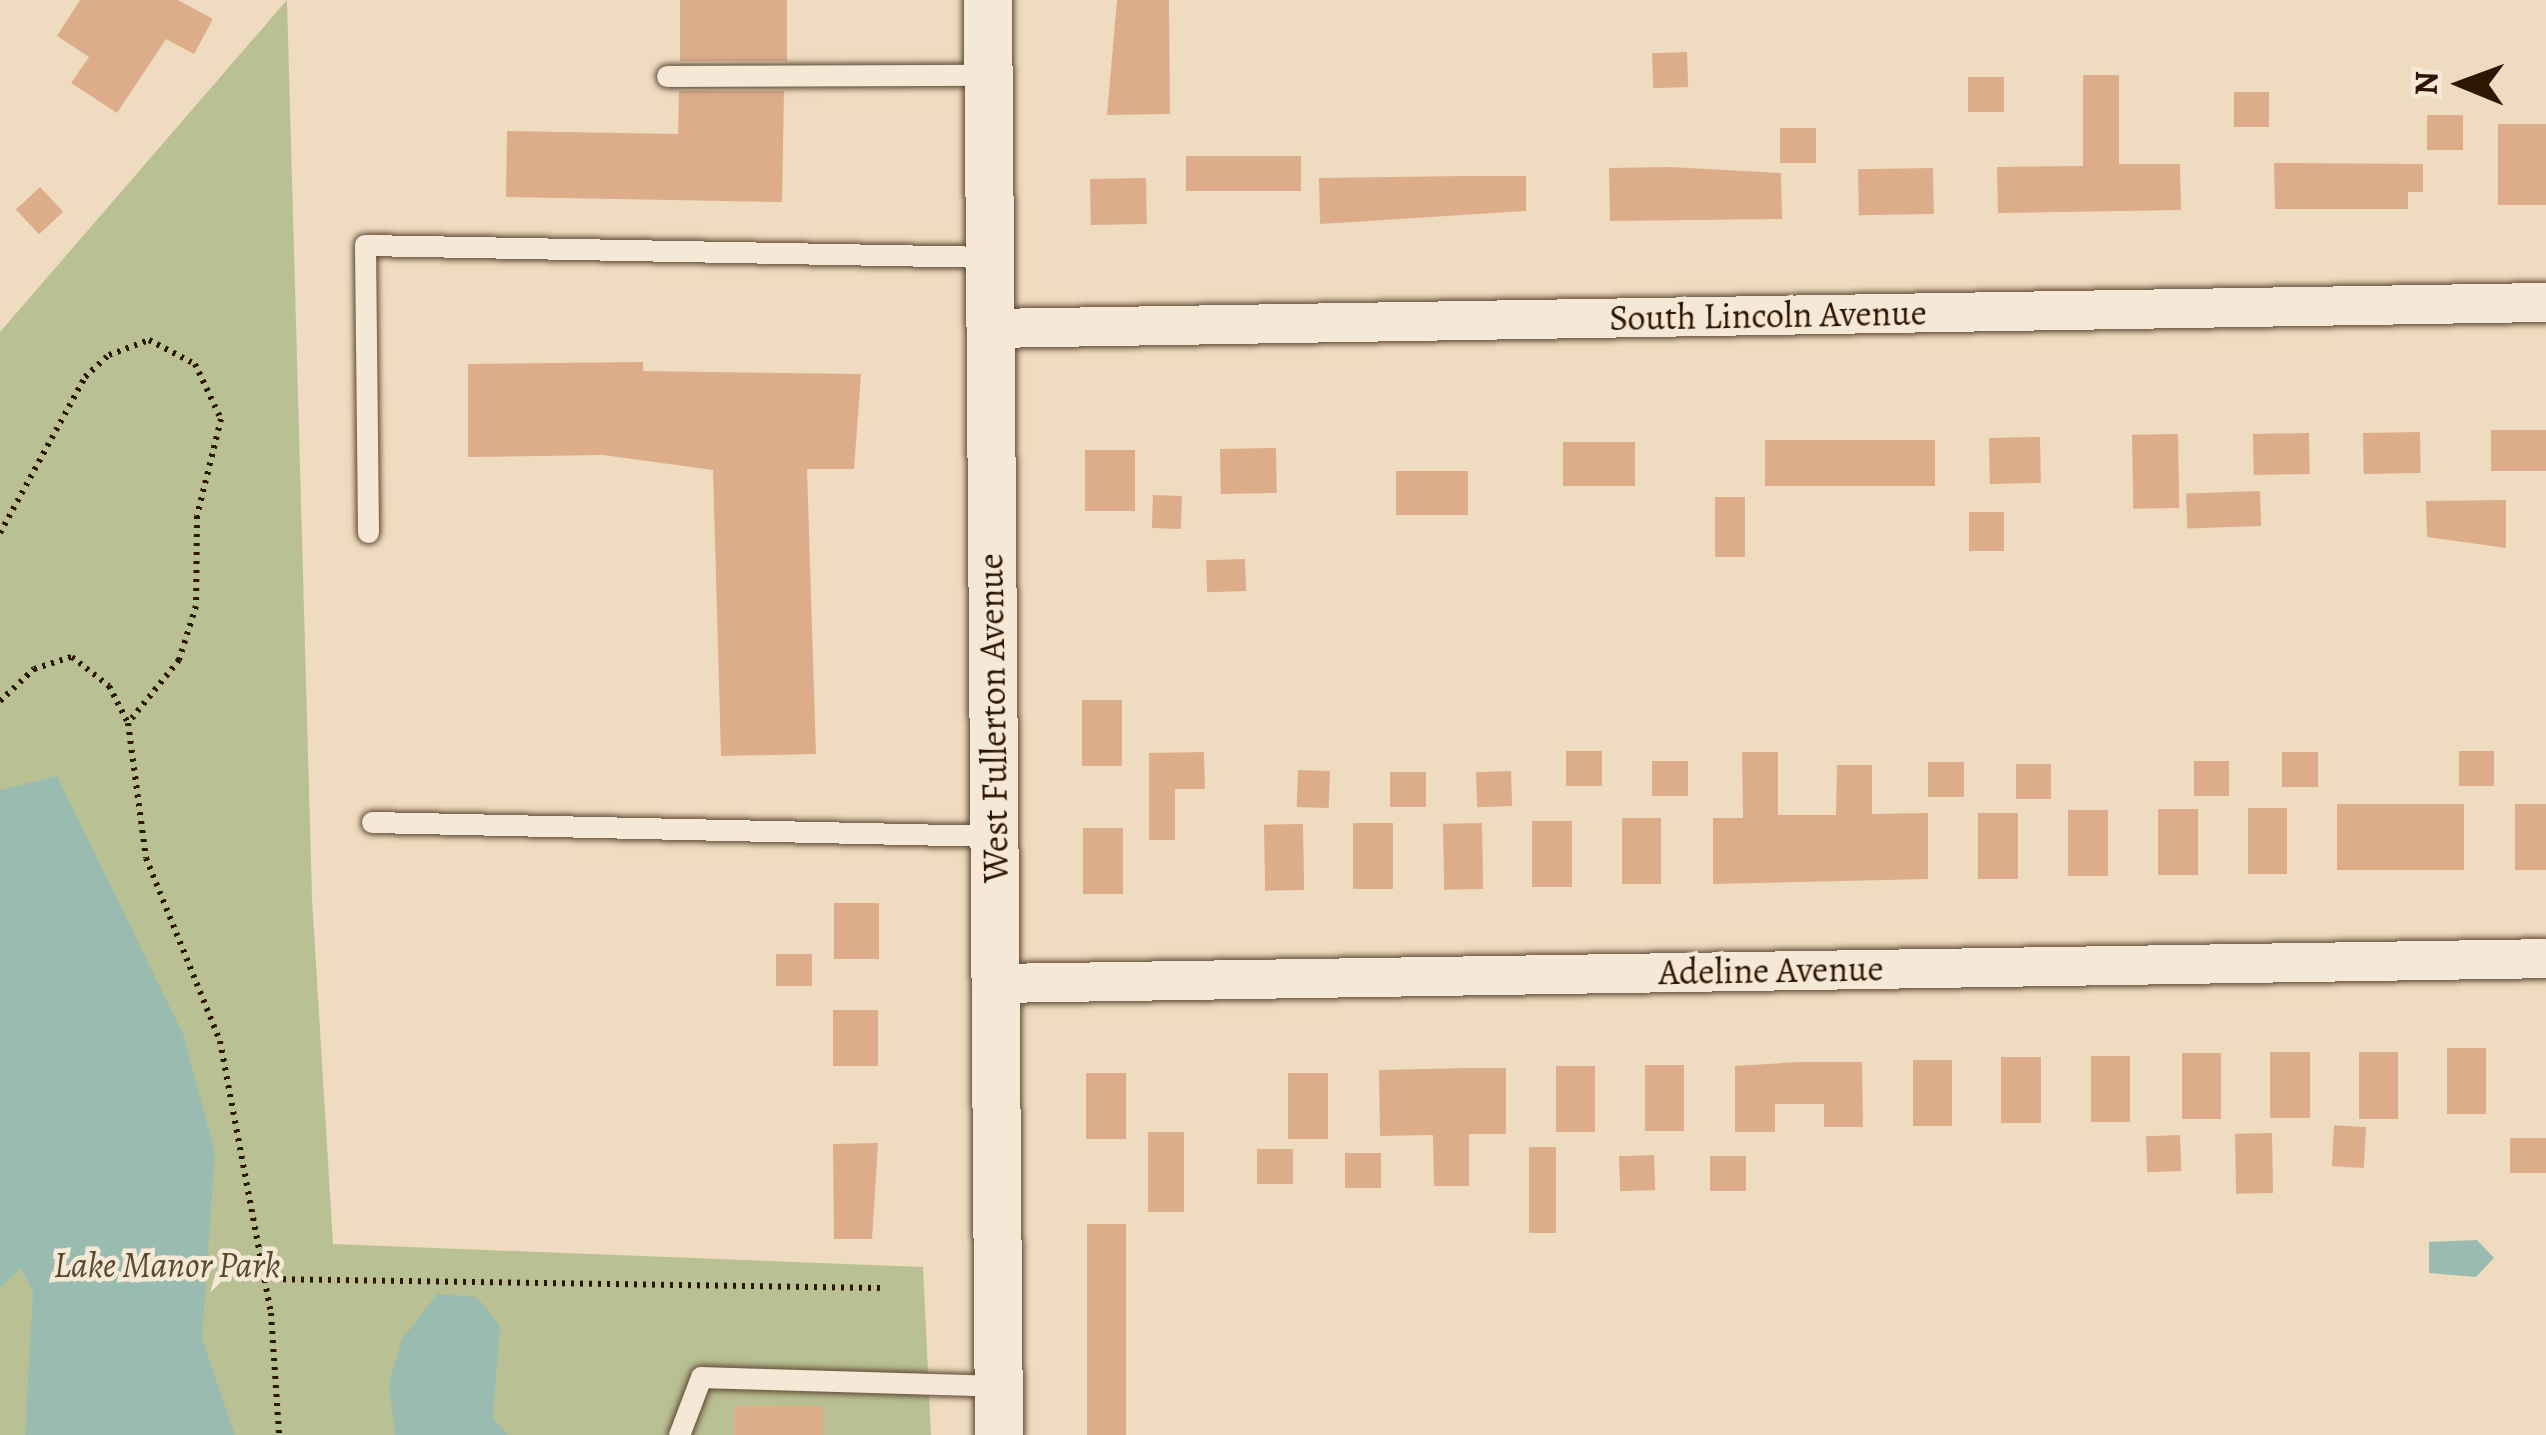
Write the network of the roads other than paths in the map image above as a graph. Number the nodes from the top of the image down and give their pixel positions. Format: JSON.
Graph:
{"nodes":[{"id":1,"x":988,"y":0,"type":"edge"},
{"id":2,"x":988,"y":75,"type":"junction"},
{"id":3,"x":668,"y":76,"type":"dead end"},
{"id":4,"x":990,"y":257,"type":"junction"},
{"id":5,"x":2546,"y":302,"type":"edge"},
{"id":6,"x":990,"y":328,"type":"junction"},
{"id":7,"x":368,"y":532,"type":"dead end"},
{"id":8,"x":372,"y":822,"type":"dead end"},
{"id":9,"x":994,"y":836,"type":"junction"},
{"id":10,"x":2546,"y":958,"type":"edge"},
{"id":11,"x":996,"y":983,"type":"junction"},
{"id":12,"x":998,"y":1386,"type":"junction"},
{"id":13,"x":679,"y":1435,"type":"edge"},
{"id":14,"x":999,"y":1435,"type":"edge"}],
"edges":[{"from":1,"to":2,"type":"street","name":"West Fullerton Avenue"},
{"from":2,"to":3,"type":"lane"},
{"from":2,"to":4,"type":"street","name":"West Fullerton Avenue"},
{"from":4,"to":6,"type":"street","name":"West Fullerton Avenue"},
{"from":4,"to":7,"type":"lane"},
{"from":5,"to":6,"type":"street","name":"South Lincoln Avenue"},
{"from":6,"to":9,"type":"street","name":"West Fullerton Avenue"},
{"from":8,"to":9,"type":"lane"},
{"from":9,"to":11,"type":"street","name":"West Fullerton Avenue"},
{"from":10,"to":11,"type":"street","name":"Adeline Avenue"},
{"from":11,"to":12,"type":"street","name":"West Fullerton Avenue"},
{"from":12,"to":13,"type":"lane"},
{"from":12,"to":14,"type":"street","name":"West Fullerton Avenue"}]}
